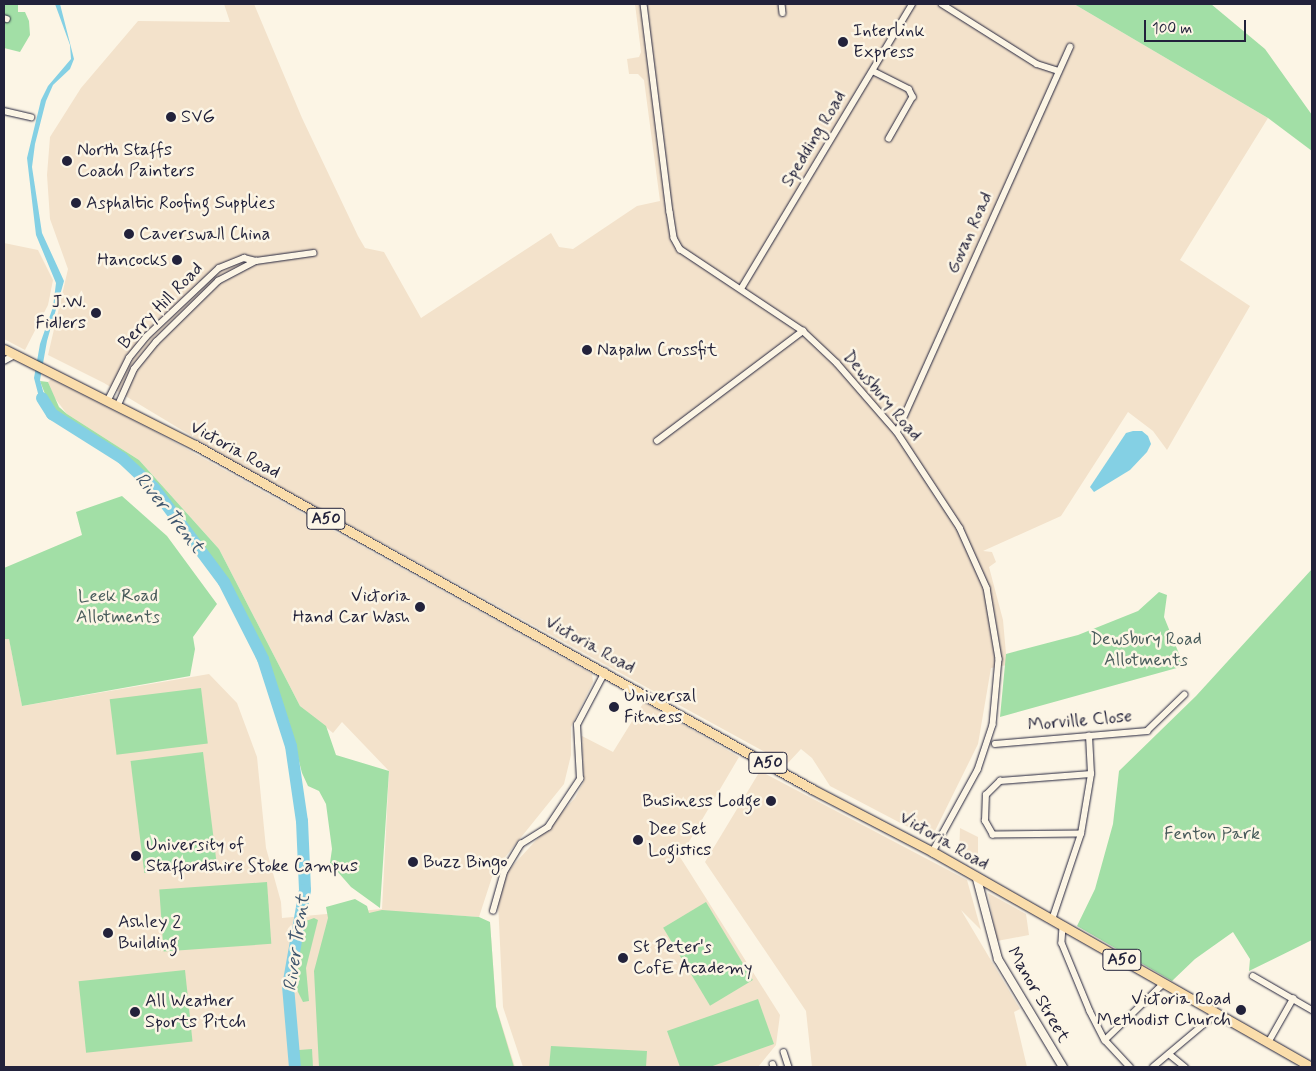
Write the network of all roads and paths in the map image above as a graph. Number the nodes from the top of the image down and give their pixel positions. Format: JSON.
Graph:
{"nodes":[{"id":1,"x":644,"y":4,"type":"edge"},
{"id":2,"x":782,"y":4,"type":"edge"},
{"id":3,"x":912,"y":4,"type":"edge"},
{"id":4,"x":942,"y":4,"type":"edge"},
{"id":5,"x":783,"y":13,"type":"dead end"},
{"id":6,"x":1070,"y":47,"type":"dead end"},
{"id":7,"x":874,"y":70,"type":"junction"},
{"id":8,"x":1058,"y":71,"type":"junction"},
{"id":9,"x":4,"y":111,"type":"edge"},
{"id":10,"x":31,"y":117,"type":"dead end"},
{"id":11,"x":888,"y":139,"type":"dead end"},
{"id":12,"x":313,"y":253,"type":"dead end"},
{"id":13,"x":256,"y":261,"type":"junction"},
{"id":14,"x":742,"y":289,"type":"junction"},
{"id":15,"x":803,"y":331,"type":"junction"},
{"id":16,"x":4,"y":349,"type":"edge"},
{"id":17,"x":15,"y":355,"type":"junction"},
{"id":18,"x":4,"y":361,"type":"edge"},
{"id":19,"x":108,"y":400,"type":"junction"},
{"id":20,"x":118,"y":405,"type":"junction"},
{"id":21,"x":897,"y":432,"type":"junction"},
{"id":22,"x":657,"y":441,"type":"dead end"},
{"id":23,"x":605,"y":672,"type":"junction"},
{"id":24,"x":1184,"y":695,"type":"dead end"},
{"id":25,"x":1089,"y":736,"type":"junction"},
{"id":26,"x":995,"y":744,"type":"dead end"},
{"id":27,"x":1091,"y":774,"type":"junction"},
{"id":28,"x":1081,"y":834,"type":"junction"},
{"id":29,"x":933,"y":852,"type":"junction"},
{"id":30,"x":977,"y":879,"type":"junction"},
{"id":31,"x":493,"y":911,"type":"dead end"},
{"id":32,"x":1052,"y":920,"type":"junction"},
{"id":33,"x":1063,"y":927,"type":"junction"},
{"id":34,"x":1253,"y":976,"type":"dead end"},
{"id":35,"x":1163,"y":984,"type":"junction"},
{"id":36,"x":1293,"y":999,"type":"junction"},
{"id":37,"x":1312,"y":1010,"type":"edge"},
{"id":38,"x":1216,"y":1014,"type":"junction"},
{"id":39,"x":1105,"y":1040,"type":"junction"},
{"id":40,"x":1268,"y":1043,"type":"junction"},
{"id":41,"x":784,"y":1052,"type":"dead end"},
{"id":42,"x":1169,"y":1054,"type":"junction"},
{"id":43,"x":789,"y":1067,"type":"edge"},
{"id":44,"x":1063,"y":1067,"type":"edge"},
{"id":45,"x":1130,"y":1067,"type":"edge"},
{"id":46,"x":1153,"y":1067,"type":"edge"},
{"id":47,"x":1185,"y":1067,"type":"edge"},
{"id":48,"x":1312,"y":1067,"type":"edge"}],
"edges":[{"from":1,"to":14,"type":"street","name":"Dewsbury Road"},
{"from":2,"to":5,"type":"street"},
{"from":3,"to":7,"type":"street","name":"Spedding Road"},
{"from":4,"to":8,"type":"street"},
{"from":6,"to":8,"type":"street","name":"Govan Road"},
{"from":7,"to":11,"type":"street"},
{"from":7,"to":14,"type":"street","name":"Spedding Road"},
{"from":8,"to":21,"type":"street","name":"Govan Road"},
{"from":9,"to":10,"type":"street"},
{"from":12,"to":13,"type":"street","name":"Berry Hill Road"},
{"from":13,"to":19,"type":"street","name":"Berry Hill Road"},
{"from":13,"to":20,"type":"street","name":"Berry Hill Road"},
{"from":14,"to":15,"type":"street","name":"Dewsbury Road"},
{"from":15,"to":21,"type":"street","name":"Dewsbury Road"},
{"from":15,"to":22,"type":"street"},
{"from":16,"to":17,"type":"main road","name":"Victoria Road","number":"A50"},
{"from":17,"to":18,"type":"street"},
{"from":17,"to":19,"type":"main road","name":"Victoria Road","number":"A50"},
{"from":19,"to":20,"type":"main road","name":"Victoria Road","number":"A50"},
{"from":20,"to":23,"type":"main road","name":"Victoria Road","number":"A50"},
{"from":21,"to":29,"type":"street","name":"Dewsbury Road"},
{"from":23,"to":29,"type":"main road","name":"Victoria Road","number":"A50"},
{"from":23,"to":31,"type":"street"},
{"from":24,"to":25,"type":"street","name":"Morville Close"},
{"from":25,"to":26,"type":"street","name":"Morville Close"},
{"from":25,"to":27,"type":"street"},
{"from":27,"to":28,"type":"street"},
{"from":27,"to":28,"type":"street"},
{"from":28,"to":32,"type":"street"},
{"from":29,"to":30,"type":"main road","name":"Victoria Road","number":"A50"},
{"from":30,"to":32,"type":"main road","name":"Victoria Road","number":"A50"},
{"from":30,"to":44,"type":"street","name":"Manor Street"},
{"from":32,"to":33,"type":"main road","name":"Victoria Road","number":"A50"},
{"from":33,"to":35,"type":"main road","name":"Victoria Road","number":"A50"},
{"from":33,"to":39,"type":"street"},
{"from":34,"to":36,"type":"street"},
{"from":35,"to":38,"type":"main road","name":"Victoria Road","number":"A50"},
{"from":35,"to":39,"type":"street"},
{"from":36,"to":37,"type":"street"},
{"from":36,"to":40,"type":"street"},
{"from":38,"to":40,"type":"main road","name":"Victoria Road","number":"A50"},
{"from":38,"to":42,"type":"street"},
{"from":39,"to":45,"type":"street"},
{"from":40,"to":48,"type":"main road","name":"Victoria Road","number":"A50"},
{"from":41,"to":43,"type":"street"},
{"from":42,"to":46,"type":"street"},
{"from":42,"to":47,"type":"street"}]}
